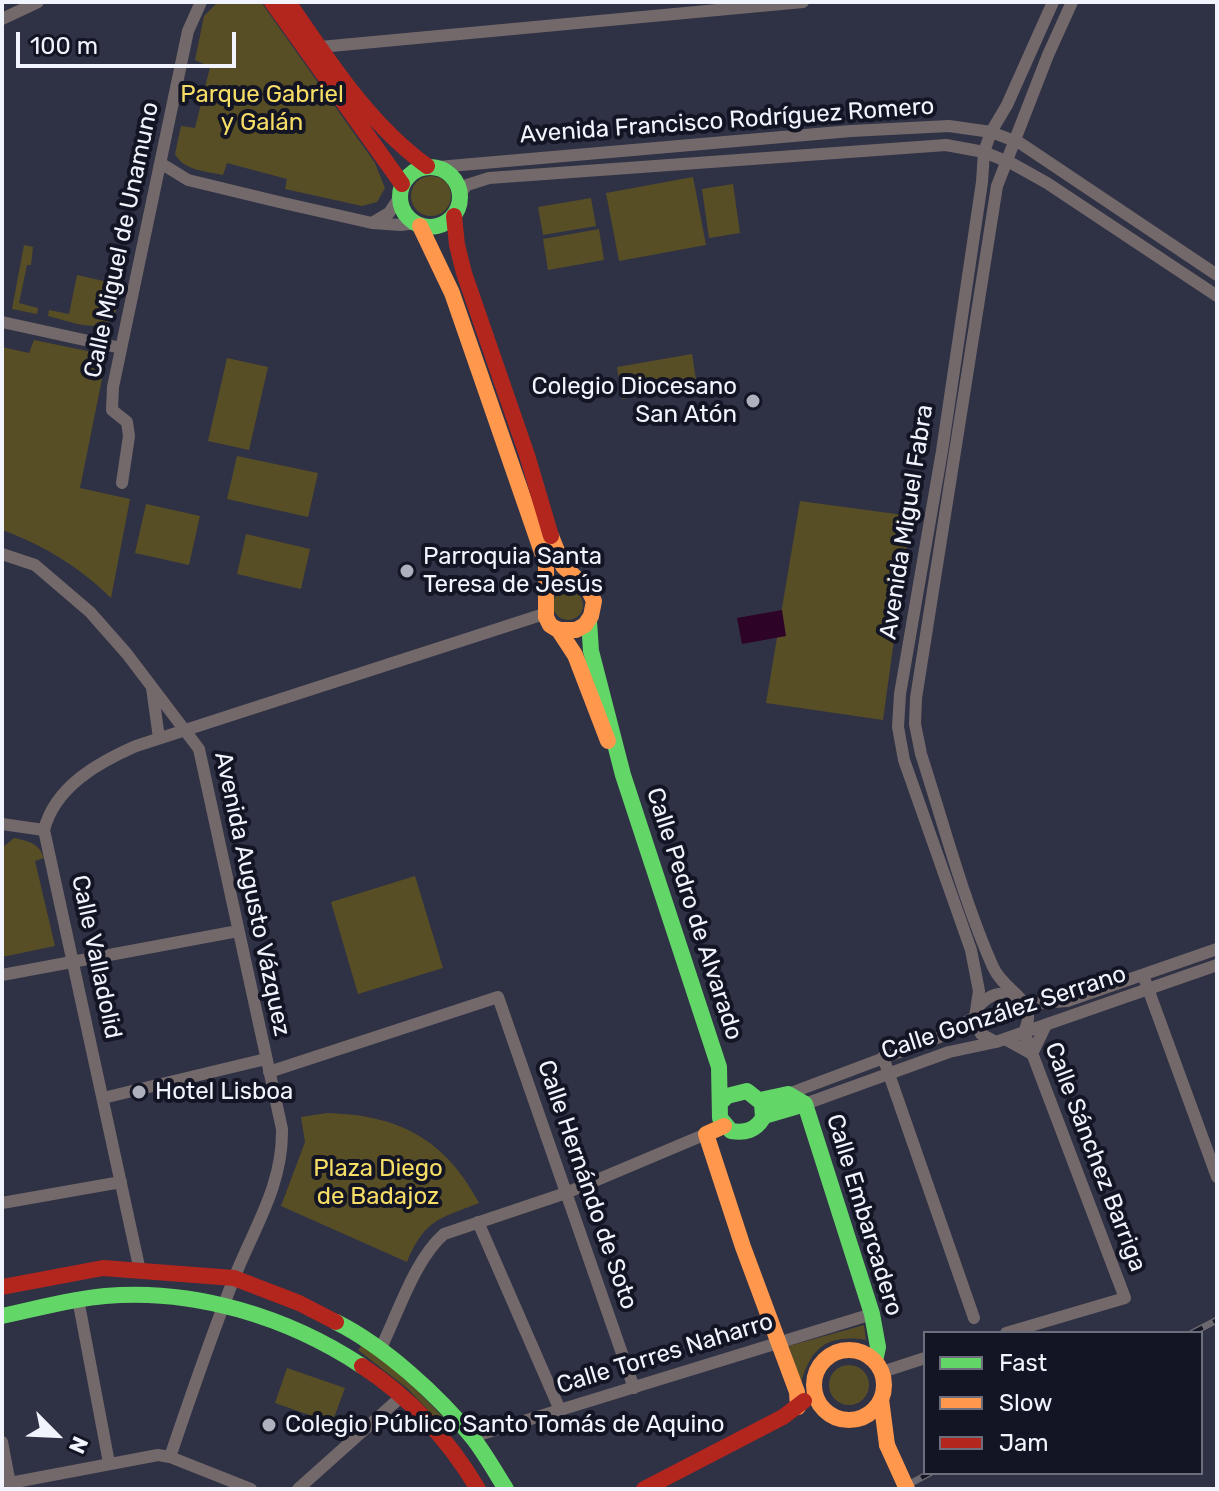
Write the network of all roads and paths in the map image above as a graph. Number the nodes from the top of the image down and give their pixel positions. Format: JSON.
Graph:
{"nodes":[{"id":1,"x":38,"y":2,"type":"edge"},
{"id":2,"x":201,"y":2,"type":"edge"},
{"id":3,"x":272,"y":2,"type":"edge"},
{"id":4,"x":288,"y":2,"type":"edge"},
{"id":5,"x":803,"y":2,"type":"edge"},
{"id":6,"x":1053,"y":2,"type":"edge"},
{"id":7,"x":1072,"y":2,"type":"edge"},
{"id":8,"x":2,"y":19,"type":"edge"},
{"id":9,"x":320,"y":47,"type":"junction"},
{"id":10,"x":991,"y":132,"type":"junction"},
{"id":11,"x":1014,"y":141,"type":"junction"},
{"id":12,"x":984,"y":152,"type":"junction"},
{"id":13,"x":1007,"y":161,"type":"junction"},
{"id":14,"x":162,"y":164,"type":"junction"},
{"id":15,"x":433,"y":167,"type":"junction"},
{"id":16,"x":188,"y":180,"type":"junction"},
{"id":17,"x":156,"y":191,"type":"junction"},
{"id":18,"x":401,"y":191,"type":"junction"},
{"id":19,"x":461,"y":193,"type":"junction"},
{"id":20,"x":454,"y":216,"type":"junction"},
{"id":21,"x":372,"y":223,"type":"junction"},
{"id":22,"x":417,"y":225,"type":"junction"},
{"id":23,"x":1217,"y":275,"type":"edge"},
{"id":24,"x":1217,"y":296,"type":"edge"},
{"id":25,"x":2,"y":322,"type":"edge"},
{"id":26,"x":121,"y":348,"type":"junction"},
{"id":27,"x":122,"y":483,"type":"dead end"},
{"id":28,"x":2,"y":554,"type":"edge"},
{"id":29,"x":576,"y":580,"type":"junction"},
{"id":30,"x":545,"y":593,"type":"junction"},
{"id":31,"x":544,"y":614,"type":"junction"},
{"id":32,"x":589,"y":621,"type":"junction"},
{"id":33,"x":558,"y":629,"type":"junction"},
{"id":34,"x":151,"y":685,"type":"junction"},
{"id":35,"x":185,"y":729,"type":"junction"},
{"id":36,"x":159,"y":738,"type":"junction"},
{"id":37,"x":623,"y":775,"type":"junction"},
{"id":38,"x":2,"y":824,"type":"edge"},
{"id":39,"x":44,"y":830,"type":"junction"},
{"id":40,"x":238,"y":931,"type":"junction"},
{"id":41,"x":1217,"y":949,"type":"edge"},
{"id":42,"x":74,"y":961,"type":"junction"},
{"id":43,"x":1217,"y":965,"type":"edge"},
{"id":44,"x":2,"y":975,"type":"edge"},
{"id":45,"x":1143,"y":975,"type":"junction"},
{"id":46,"x":1148,"y":989,"type":"junction"},
{"id":47,"x":1014,"y":995,"type":"junction"},
{"id":48,"x":1027,"y":1004,"type":"junction"},
{"id":49,"x":976,"y":1012,"type":"junction"},
{"id":50,"x":1046,"y":1025,"type":"junction"},
{"id":51,"x":1024,"y":1032,"type":"junction"},
{"id":52,"x":1001,"y":1041,"type":"junction"},
{"id":53,"x":1032,"y":1054,"type":"junction"},
{"id":54,"x":883,"y":1057,"type":"junction"},
{"id":55,"x":267,"y":1066,"type":"junction"},
{"id":56,"x":719,"y":1067,"type":"junction"},
{"id":57,"x":889,"y":1073,"type":"junction"},
{"id":58,"x":788,"y":1094,"type":"junction"},
{"id":59,"x":103,"y":1098,"type":"junction"},
{"id":60,"x":720,"y":1103,"type":"junction"},
{"id":61,"x":757,"y":1103,"type":"junction"},
{"id":62,"x":811,"y":1108,"type":"junction"},
{"id":63,"x":724,"y":1126,"type":"junction"},
{"id":64,"x":706,"y":1134,"type":"junction"},
{"id":65,"x":1217,"y":1177,"type":"edge"},
{"id":66,"x":121,"y":1182,"type":"junction"},
{"id":67,"x":566,"y":1193,"type":"junction"},
{"id":68,"x":2,"y":1203,"type":"edge"},
{"id":69,"x":478,"y":1222,"type":"junction"},
{"id":70,"x":140,"y":1271,"type":"junction"},
{"id":71,"x":234,"y":1278,"type":"junction"},
{"id":72,"x":2,"y":1287,"type":"edge"},
{"id":73,"x":78,"y":1299,"type":"junction"},
{"id":74,"x":223,"y":1306,"type":"junction"},
{"id":75,"x":872,"y":1314,"type":"junction"},
{"id":76,"x":2,"y":1316,"type":"edge"},
{"id":77,"x":974,"y":1318,"type":"dead end"},
{"id":78,"x":1013,"y":1331,"type":"edge"},
{"id":79,"x":779,"y":1341,"type":"junction"},
{"id":80,"x":381,"y":1348,"type":"junction"},
{"id":81,"x":923,"y":1358,"type":"edge"},
{"id":82,"x":879,"y":1366,"type":"junction"},
{"id":83,"x":815,"y":1382,"type":"junction"},
{"id":84,"x":634,"y":1388,"type":"junction"},
{"id":85,"x":402,"y":1396,"type":"junction"},
{"id":86,"x":881,"y":1398,"type":"junction"},
{"id":87,"x":798,"y":1407,"type":"junction"},
{"id":88,"x":560,"y":1410,"type":"junction"},
{"id":89,"x":827,"y":1412,"type":"junction"},
{"id":90,"x":783,"y":1417,"type":"junction"},
{"id":91,"x":850,"y":1420,"type":"junction"},
{"id":92,"x":472,"y":1437,"type":"junction"},
{"id":93,"x":2,"y":1442,"type":"edge"},
{"id":94,"x":887,"y":1445,"type":"junction"},
{"id":95,"x":170,"y":1457,"type":"junction"},
{"id":96,"x":109,"y":1463,"type":"junction"},
{"id":97,"x":11,"y":1486,"type":"edge"},
{"id":98,"x":232,"y":1486,"type":"edge"},
{"id":99,"x":251,"y":1489,"type":"edge"},
{"id":100,"x":298,"y":1489,"type":"edge"},
{"id":101,"x":478,"y":1489,"type":"edge"},
{"id":102,"x":506,"y":1489,"type":"edge"},
{"id":103,"x":644,"y":1489,"type":"edge"},
{"id":104,"x":907,"y":1489,"type":"edge"}],
"edges":[{"from":1,"to":8,"type":"street"},
{"from":2,"to":14,"type":"street","name":"Calle Miguel de Unamuno"},
{"from":3,"to":18,"type":"main road"},
{"from":4,"to":9,"type":"main road"},
{"from":5,"to":9,"type":"street"},
{"from":6,"to":10,"type":"street","name":"Avenida Miguel Fabra"},
{"from":7,"to":11,"type":"street","name":"Avenida Miguel Fabra"},
{"from":9,"to":15,"type":"main road"},
{"from":10,"to":11,"type":"street","name":"Avenida Francisco Rodríguez Romero"},
{"from":10,"to":12,"type":"street","name":"Avenida Miguel Fabra"},
{"from":10,"to":15,"type":"street","name":"Avenida Francisco Rodríguez Romero"},
{"from":11,"to":13,"type":"street","name":"Avenida Miguel Fabra"},
{"from":11,"to":23,"type":"street","name":"Avenida Francisco Rodríguez Romero"},
{"from":12,"to":13,"type":"street","name":"Avenida Francisco Rodríguez Romero"},
{"from":12,"to":19,"type":"street","name":"Avenida Francisco Rodríguez Romero"},
{"from":12,"to":49,"type":"street","name":"Avenida Miguel Fabra"},
{"from":13,"to":24,"type":"street","name":"Avenida Francisco Rodríguez Romero"},
{"from":13,"to":47,"type":"street","name":"Avenida Miguel Fabra"},
{"from":14,"to":16,"type":"street"},
{"from":14,"to":17,"type":"street","name":"Calle Miguel de Unamuno"},
{"from":15,"to":18,"type":"main road"},
{"from":15,"to":19,"type":"main road"},
{"from":16,"to":17,"type":"street"},
{"from":16,"to":21,"type":"street"},
{"from":17,"to":26,"type":"street","name":"Calle Miguel de Unamuno"},
{"from":18,"to":21,"type":"street"},
{"from":18,"to":22,"type":"main road"},
{"from":19,"to":20,"type":"main road"},
{"from":20,"to":22,"type":"main road"},
{"from":20,"to":29,"type":"main road"},
{"from":21,"to":22,"type":"street"},
{"from":22,"to":30,"type":"main road"},
{"from":25,"to":26,"type":"street"},
{"from":26,"to":27,"type":"street","name":"Calle Miguel de Unamuno"},
{"from":28,"to":34,"type":"street","name":"Avenida Augusto Vázquez"},
{"from":29,"to":30,"type":"main road"},
{"from":29,"to":32,"type":"main road"},
{"from":30,"to":31,"type":"main road"},
{"from":31,"to":33,"type":"main road"},
{"from":31,"to":35,"type":"street","name":"Avenida Augusto Vázquez"},
{"from":32,"to":33,"type":"main road"},
{"from":32,"to":37,"type":"main road","name":"Calle Pedro de Alvarado"},
{"from":33,"to":37,"type":"main road","name":"Calle Pedro de Alvarado"},
{"from":34,"to":35,"type":"street","name":"Avenida Augusto Vázquez"},
{"from":34,"to":36,"type":"street"},
{"from":35,"to":36,"type":"street"},
{"from":35,"to":40,"type":"street","name":"Avenida Augusto Vázquez"},
{"from":36,"to":39,"type":"street"},
{"from":37,"to":56,"type":"main road","name":"Calle Pedro de Alvarado"},
{"from":38,"to":39,"type":"street"},
{"from":39,"to":42,"type":"street","name":"Calle Valladolid"},
{"from":40,"to":42,"type":"street"},
{"from":40,"to":55,"type":"street","name":"Avenida Augusto Vázquez"},
{"from":41,"to":45,"type":"street","name":"Calle González Serrano"},
{"from":42,"to":44,"type":"street"},
{"from":42,"to":59,"type":"street","name":"Calle Valladolid"},
{"from":43,"to":46,"type":"street","name":"Calle González Serrano"},
{"from":45,"to":46,"type":"street"},
{"from":45,"to":48,"type":"street","name":"Calle González Serrano"},
{"from":46,"to":50,"type":"street","name":"Calle González Serrano"},
{"from":46,"to":65,"type":"street"},
{"from":47,"to":48,"type":"street","name":"Avenida Miguel Fabra"},
{"from":47,"to":49,"type":"street","name":"Calle González Serrano"},
{"from":48,"to":51,"type":"street"},
{"from":49,"to":52,"type":"street"},
{"from":49,"to":54,"type":"street","name":"Calle González Serrano"},
{"from":50,"to":51,"type":"street","name":"Calle González Serrano"},
{"from":50,"to":53,"type":"street"},
{"from":51,"to":52,"type":"street","name":"Calle González Serrano"},
{"from":51,"to":53,"type":"street","name":"Calle Sánchez Barriga"},
{"from":52,"to":53,"type":"street"},
{"from":52,"to":57,"type":"street","name":"Calle González Serrano"},
{"from":53,"to":78,"type":"street","name":"Calle Sánchez Barriga"},
{"from":54,"to":57,"type":"street"},
{"from":54,"to":58,"type":"street","name":"Calle González Serrano"},
{"from":55,"to":59,"type":"street"},
{"from":55,"to":67,"type":"street","name":"Calle Hernándo de Soto"},
{"from":55,"to":71,"type":"street","name":"Avenida Augusto Vázquez"},
{"from":56,"to":60,"type":"main road","name":"Calle Pedro de Alvarado"},
{"from":56,"to":61,"type":"main road","name":"Calle Pedro de Alvarado"},
{"from":57,"to":62,"type":"street","name":"Calle González Serrano"},
{"from":57,"to":77,"type":"street"},
{"from":58,"to":61,"type":"main road"},
{"from":58,"to":62,"type":"main road","name":"Calle Embarcadero"},
{"from":59,"to":66,"type":"street","name":"Calle Valladolid"},
{"from":60,"to":61,"type":"main road"},
{"from":60,"to":63,"type":"main road"},
{"from":61,"to":62,"type":"main road"},
{"from":61,"to":63,"type":"main road"},
{"from":62,"to":75,"type":"main road","name":"Calle Embarcadero"},
{"from":63,"to":64,"type":"main road"},
{"from":64,"to":67,"type":"street"},
{"from":64,"to":79,"type":"main road"},
{"from":66,"to":68,"type":"street"},
{"from":66,"to":70,"type":"street","name":"Calle Valladolid"},
{"from":67,"to":69,"type":"street"},
{"from":67,"to":84,"type":"street","name":"Calle Hernándo de Soto"},
{"from":69,"to":80,"type":"street"},
{"from":69,"to":88,"type":"street"},
{"from":70,"to":71,"type":"main road"},
{"from":70,"to":72,"type":"main road"},
{"from":71,"to":74,"type":"street","name":"Avenida Augusto Vázquez"},
{"from":71,"to":80,"type":"main road"},
{"from":73,"to":74,"type":"main road"},
{"from":73,"to":76,"type":"main road"},
{"from":73,"to":96,"type":"street"},
{"from":74,"to":85,"type":"main road"},
{"from":74,"to":95,"type":"street","name":"Avenida Augusto Vázquez"},
{"from":75,"to":79,"type":"street","name":"Calle Torres Naharro"},
{"from":75,"to":82,"type":"main road","name":"Calle Embarcadero"},
{"from":79,"to":84,"type":"street","name":"Calle Torres Naharro"},
{"from":79,"to":87,"type":"main road"},
{"from":80,"to":92,"type":"main road"},
{"from":81,"to":82,"type":"street"},
{"from":82,"to":83,"type":"main road"},
{"from":82,"to":86,"type":"main road"},
{"from":83,"to":87,"type":"main road"},
{"from":83,"to":89,"type":"main road"},
{"from":84,"to":88,"type":"street","name":"Calle Torres Naharro"},
{"from":85,"to":100,"type":"street"},
{"from":85,"to":101,"type":"main road"},
{"from":86,"to":91,"type":"main road"},
{"from":86,"to":94,"type":"main road"},
{"from":87,"to":90,"type":"main road"},
{"from":88,"to":92,"type":"street","name":"Calle Torres Naharro"},
{"from":89,"to":90,"type":"main road"},
{"from":89,"to":91,"type":"main road"},
{"from":90,"to":103,"type":"main road"},
{"from":91,"to":94,"type":"main road"},
{"from":92,"to":102,"type":"main road"},
{"from":93,"to":97,"type":"street"},
{"from":94,"to":104,"type":"main road","bridge":true},
{"from":95,"to":96,"type":"street"},
{"from":95,"to":98,"type":"street"},
{"from":96,"to":97,"type":"street"},
{"from":98,"to":99,"type":"street"}]}
